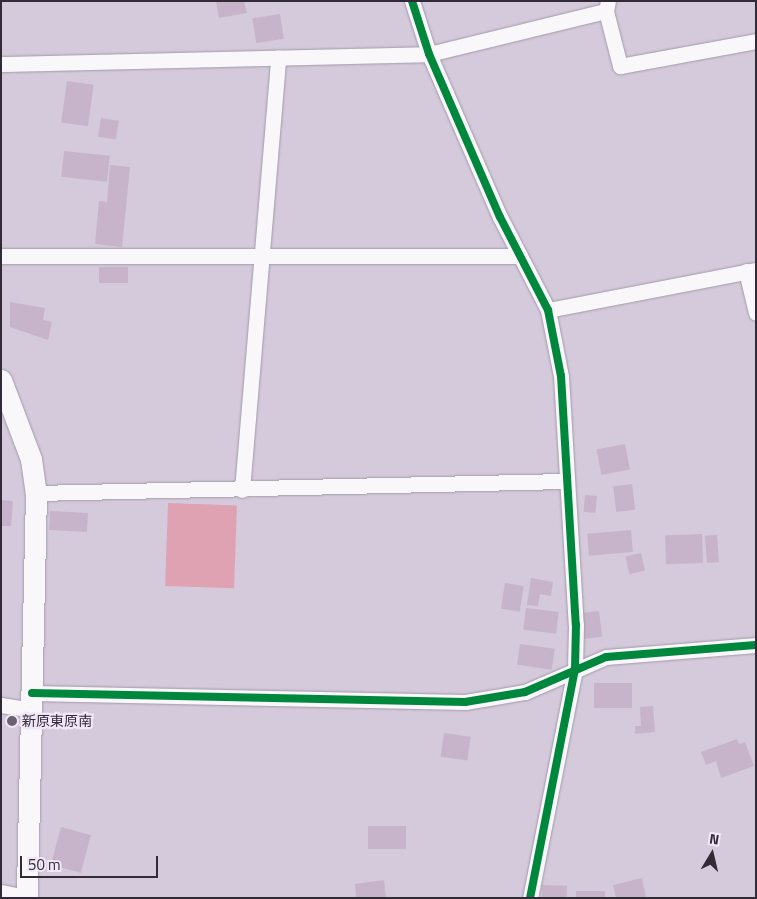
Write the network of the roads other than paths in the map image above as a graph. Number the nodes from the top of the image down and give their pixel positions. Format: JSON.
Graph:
{"nodes":[{"id":1,"x":412,"y":1,"type":"edge"},
{"id":2,"x":607,"y":6,"type":"edge"},
{"id":3,"x":756,"y":41,"type":"edge"},
{"id":4,"x":429,"y":54,"type":"junction"},
{"id":5,"x":278,"y":57,"type":"junction"},
{"id":6,"x":1,"y":64,"type":"edge"},
{"id":7,"x":1,"y":256,"type":"edge"},
{"id":8,"x":262,"y":256,"type":"junction"},
{"id":9,"x":520,"y":256,"type":"junction"},
{"id":10,"x":751,"y":270,"type":"edge"},
{"id":11,"x":548,"y":310,"type":"junction"},
{"id":12,"x":756,"y":313,"type":"edge"},
{"id":13,"x":1,"y":380,"type":"edge"},
{"id":14,"x":565,"y":481,"type":"junction"},
{"id":15,"x":242,"y":490,"type":"junction"},
{"id":16,"x":36,"y":493,"type":"junction"},
{"id":17,"x":756,"y":644,"type":"edge"},
{"id":18,"x":575,"y":669,"type":"junction"},
{"id":19,"x":32,"y":702,"type":"junction"},
{"id":20,"x":1,"y":705,"type":"edge"},
{"id":21,"x":1,"y":895,"type":"edge"},
{"id":22,"x":15,"y":898,"type":"edge"},
{"id":23,"x":27,"y":898,"type":"edge"},
{"id":24,"x":530,"y":898,"type":"edge"}],
"edges":[{"from":1,"to":4,"type":"street"},
{"from":2,"to":3,"type":"street"},
{"from":2,"to":4,"type":"street"},
{"from":4,"to":5,"type":"street"},
{"from":4,"to":9,"type":"street"},
{"from":5,"to":6,"type":"street"},
{"from":5,"to":8,"type":"street"},
{"from":7,"to":8,"type":"street"},
{"from":8,"to":9,"type":"street"},
{"from":8,"to":15,"type":"street"},
{"from":9,"to":11,"type":"street"},
{"from":10,"to":11,"type":"street"},
{"from":10,"to":12,"type":"street"},
{"from":11,"to":14,"type":"street"},
{"from":13,"to":16,"type":"street"},
{"from":14,"to":15,"type":"street"},
{"from":14,"to":18,"type":"street"},
{"from":15,"to":16,"type":"street"},
{"from":16,"to":19,"type":"street"},
{"from":17,"to":18,"type":"street"},
{"from":18,"to":19,"type":"street"},
{"from":18,"to":24,"type":"street"},
{"from":19,"to":20,"type":"street"},
{"from":19,"to":23,"type":"street"},
{"from":21,"to":22,"type":"street"}]}
